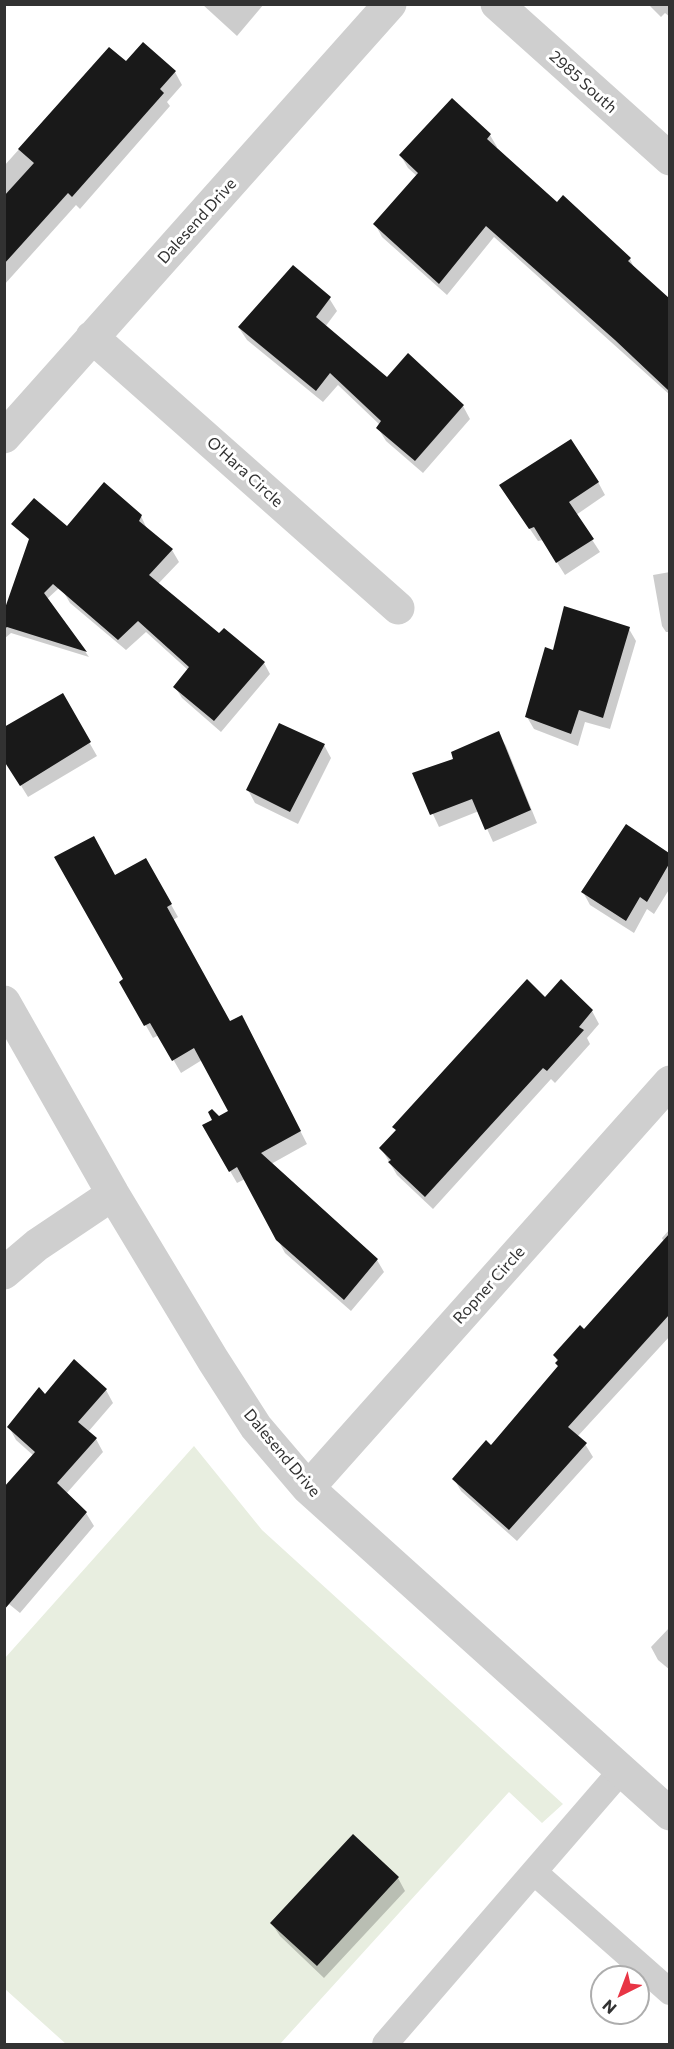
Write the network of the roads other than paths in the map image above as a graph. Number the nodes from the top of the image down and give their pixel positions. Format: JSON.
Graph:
{"nodes":[{"id":1,"x":390,"y":4,"type":"edge"},
{"id":2,"x":497,"y":4,"type":"edge"},
{"id":3,"x":669,"y":159,"type":"edge"},
{"id":4,"x":92,"y":337,"type":"junction"},
{"id":5,"x":4,"y":437,"type":"edge"},
{"id":6,"x":398,"y":608,"type":"dead end"},
{"id":7,"x":4,"y":1002,"type":"edge"},
{"id":8,"x":669,"y":1082,"type":"edge"},
{"id":9,"x":113,"y":1194,"type":"junction"},
{"id":10,"x":4,"y":1273,"type":"edge"},
{"id":11,"x":308,"y":1488,"type":"junction"},
{"id":12,"x":621,"y":1771,"type":"junction"},
{"id":13,"x":669,"y":1814,"type":"edge"},
{"id":14,"x":534,"y":1872,"type":"junction"},
{"id":15,"x":669,"y":1992,"type":"edge"},
{"id":16,"x":385,"y":2044,"type":"edge"}],
"edges":[{"from":1,"to":4,"type":"street","name":"Dalesend Drive"},
{"from":2,"to":3,"type":"street","name":"2985 South"},
{"from":4,"to":5,"type":"street","name":"Dalesend Drive"},
{"from":4,"to":6,"type":"street","name":"O'Hara Circle"},
{"from":7,"to":9,"type":"street","name":"Dalesend Drive"},
{"from":8,"to":11,"type":"street","name":"Ropner Circle"},
{"from":9,"to":10,"type":"street"},
{"from":9,"to":11,"type":"street","name":"Dalesend Drive"},
{"from":11,"to":12,"type":"street","name":"Dalesend Drive"},
{"from":12,"to":13,"type":"street","name":"Dalesend Drive"},
{"from":12,"to":14,"type":"lane"},
{"from":14,"to":15,"type":"lane"},
{"from":14,"to":16,"type":"lane"}]}
